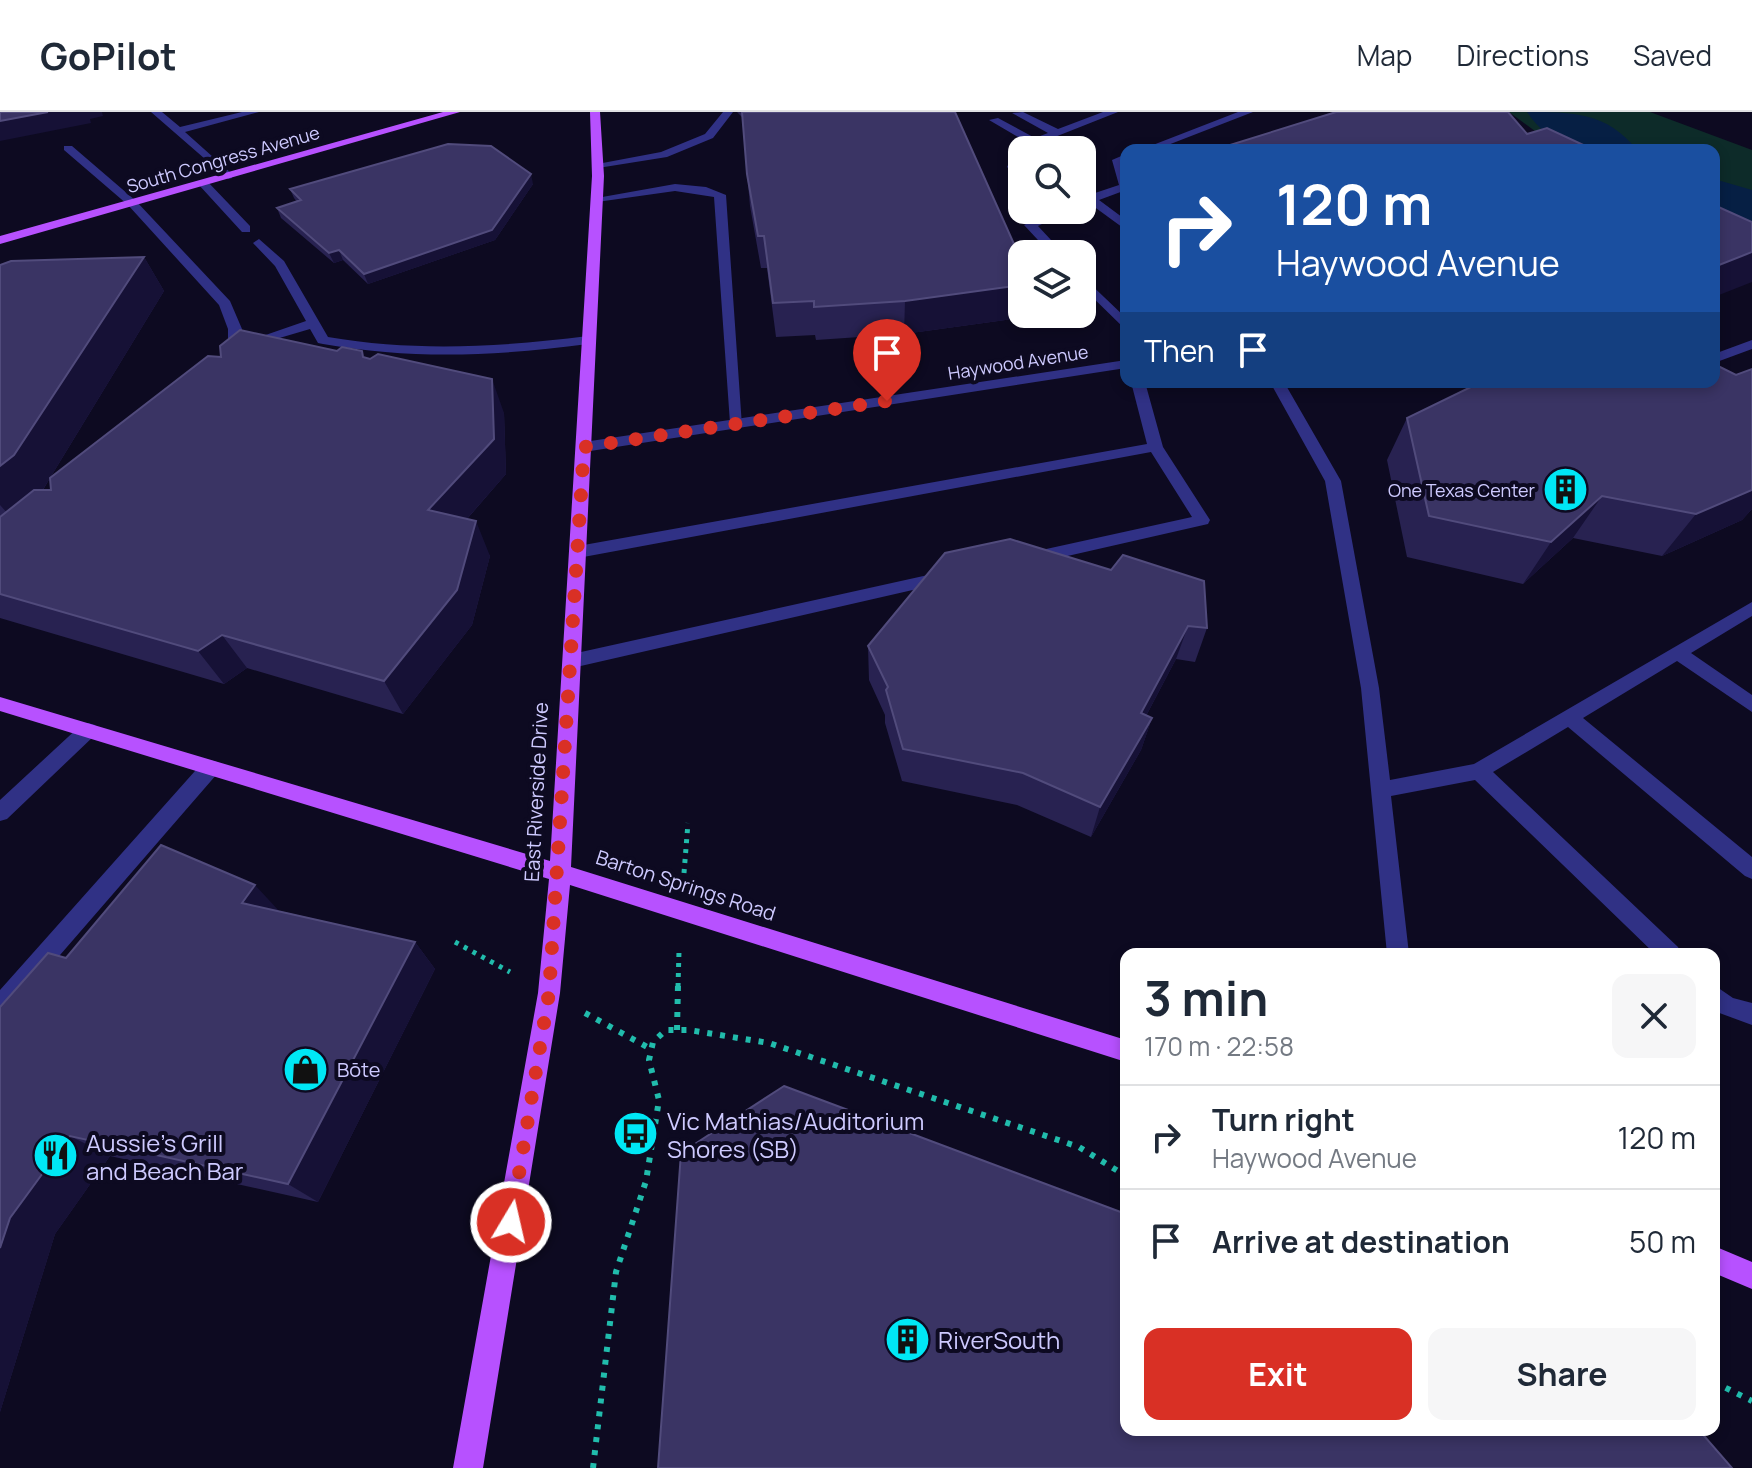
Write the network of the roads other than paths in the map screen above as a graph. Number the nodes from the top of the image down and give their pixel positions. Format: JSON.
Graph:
{"nodes":[{"id":1,"x":156,"y":112,"type":"edge"},
{"id":2,"x":254,"y":112,"type":"edge"},
{"id":3,"x":455,"y":112,"type":"edge"},
{"id":4,"x":595,"y":112,"type":"edge"},
{"id":5,"x":1113,"y":112,"type":"edge"},
{"id":6,"x":1248,"y":112,"type":"edge"},
{"id":7,"x":722,"y":113,"type":"edge"},
{"id":8,"x":1017,"y":113,"type":"edge"},
{"id":9,"x":994,"y":120,"type":"dead end"},
{"id":10,"x":178,"y":131,"type":"junction"},
{"id":11,"x":675,"y":132,"type":"dead end"},
{"id":12,"x":1057,"y":133,"type":"junction"},
{"id":13,"x":1023,"y":136,"type":"edge"},
{"id":14,"x":1049,"y":136,"type":"edge"},
{"id":15,"x":1161,"y":144,"type":"edge"},
{"id":16,"x":68,"y":148,"type":"dead end"},
{"id":17,"x":679,"y":149,"type":"junction"},
{"id":18,"x":598,"y":165,"type":"junction"},
{"id":19,"x":228,"y":176,"type":"junction"},
{"id":20,"x":203,"y":183,"type":"junction"},
{"id":21,"x":1120,"y":188,"type":"edge"},
{"id":22,"x":1096,"y":196,"type":"edge"},
{"id":23,"x":597,"y":199,"type":"junction"},
{"id":24,"x":132,"y":203,"type":"junction"},
{"id":25,"x":1096,"y":206,"type":"edge"},
{"id":26,"x":1120,"y":222,"type":"edge"},
{"id":27,"x":1032,"y":224,"type":"edge"},
{"id":28,"x":246,"y":229,"type":"dead end"},
{"id":29,"x":0,"y":240,"type":"edge"},
{"id":30,"x":1044,"y":240,"type":"edge"},
{"id":31,"x":259,"y":243,"type":"dead end"},
{"id":32,"x":1096,"y":295,"type":"edge"},
{"id":33,"x":1120,"y":320,"type":"edge"},
{"id":34,"x":313,"y":323,"type":"junction"},
{"id":35,"x":588,"y":340,"type":"junction"},
{"id":36,"x":1752,"y":344,"type":"edge"},
{"id":37,"x":235,"y":349,"type":"junction"},
{"id":38,"x":428,"y":353,"type":"junction"},
{"id":39,"x":1720,"y":357,"type":"edge"},
{"id":40,"x":1120,"y":365,"type":"edge"},
{"id":41,"x":211,"y":368,"type":"edge"},
{"id":42,"x":406,"y":370,"type":"edge"},
{"id":43,"x":1140,"y":388,"type":"edge"},
{"id":44,"x":1280,"y":388,"type":"edge"},
{"id":45,"x":737,"y":423,"type":"junction"},
{"id":46,"x":584,"y":447,"type":"junction"},
{"id":47,"x":1155,"y":447,"type":"junction"},
{"id":48,"x":578,"y":552,"type":"junction"},
{"id":49,"x":1017,"y":561,"type":"edge"},
{"id":50,"x":971,"y":572,"type":"edge"},
{"id":51,"x":1752,"y":608,"type":"edge"},
{"id":52,"x":1677,"y":652,"type":"junction"},
{"id":53,"x":572,"y":661,"type":"junction"},
{"id":54,"x":0,"y":704,"type":"edge"},
{"id":55,"x":1752,"y":705,"type":"edge"},
{"id":56,"x":1568,"y":716,"type":"junction"},
{"id":57,"x":88,"y":730,"type":"junction"},
{"id":58,"x":210,"y":768,"type":"junction"},
{"id":59,"x":1479,"y":771,"type":"junction"},
{"id":60,"x":1381,"y":790,"type":"junction"},
{"id":61,"x":0,"y":813,"type":"edge"},
{"id":62,"x":1752,"y":870,"type":"edge"},
{"id":63,"x":560,"y":873,"type":"junction"},
{"id":64,"x":1397,"y":948,"type":"edge"},
{"id":65,"x":1664,"y":948,"type":"edge"},
{"id":66,"x":1720,"y":1002,"type":"edge"},
{"id":67,"x":0,"y":1007,"type":"edge"},
{"id":68,"x":1752,"y":1014,"type":"edge"},
{"id":69,"x":1120,"y":1049,"type":"edge"},
{"id":70,"x":1720,"y":1262,"type":"edge"},
{"id":71,"x":1752,"y":1276,"type":"edge"},
{"id":72,"x":468,"y":1468,"type":"edge"}],
"edges":[{"from":1,"to":10,"type":"street"},
{"from":2,"to":10,"type":"street"},
{"from":3,"to":19,"type":"main road","name":"South Congress Avenue"},
{"from":4,"to":18,"type":"main road","name":"East Riverside Drive"},
{"from":5,"to":12,"type":"street"},
{"from":6,"to":15,"type":"street"},
{"from":7,"to":17,"type":"street"},
{"from":8,"to":12,"type":"street"},
{"from":9,"to":13,"type":"street"},
{"from":10,"to":19,"type":"street"},
{"from":11,"to":17,"type":"street"},
{"from":12,"to":14,"type":"street"},
{"from":16,"to":24,"type":"street"},
{"from":17,"to":18,"type":"street"},
{"from":18,"to":23,"type":"main road","name":"East Riverside Drive"},
{"from":19,"to":20,"type":"main road","name":"South Congress Avenue"},
{"from":20,"to":24,"type":"main road","name":"South Congress Avenue"},
{"from":20,"to":28,"type":"street"},
{"from":21,"to":22,"type":"street"},
{"from":23,"to":35,"type":"main road","name":"East Riverside Drive"},
{"from":23,"to":45,"type":"street"},
{"from":24,"to":29,"type":"main road","name":"South Congress Avenue"},
{"from":24,"to":37,"type":"street"},
{"from":25,"to":26,"type":"street"},
{"from":27,"to":30,"type":"street"},
{"from":31,"to":34,"type":"street"},
{"from":32,"to":33,"type":"street"},
{"from":34,"to":37,"type":"street"},
{"from":34,"to":38,"type":"street"},
{"from":35,"to":38,"type":"street"},
{"from":35,"to":46,"type":"main road","name":"East Riverside Drive"},
{"from":36,"to":39,"type":"street"},
{"from":37,"to":41,"type":"street"},
{"from":38,"to":42,"type":"street"},
{"from":40,"to":45,"type":"street","name":"Haywood Avenue"},
{"from":43,"to":47,"type":"street"},
{"from":44,"to":60,"type":"street"},
{"from":45,"to":46,"type":"street","name":"Haywood Avenue"},
{"from":46,"to":48,"type":"main road","name":"East Riverside Drive"},
{"from":47,"to":48,"type":"street"},
{"from":47,"to":49,"type":"street"},
{"from":48,"to":53,"type":"main road","name":"East Riverside Drive"},
{"from":50,"to":53,"type":"street"},
{"from":51,"to":52,"type":"street"},
{"from":52,"to":55,"type":"street"},
{"from":52,"to":56,"type":"street"},
{"from":53,"to":63,"type":"main road","name":"East Riverside Drive"},
{"from":54,"to":57,"type":"main road","name":"Barton Springs Road"},
{"from":56,"to":59,"type":"street"},
{"from":56,"to":62,"type":"street"},
{"from":57,"to":58,"type":"main road","name":"Barton Springs Road"},
{"from":57,"to":61,"type":"street"},
{"from":58,"to":63,"type":"main road","name":"Barton Springs Road"},
{"from":58,"to":67,"type":"street"},
{"from":59,"to":60,"type":"street"},
{"from":59,"to":65,"type":"street"},
{"from":60,"to":64,"type":"street"},
{"from":63,"to":69,"type":"main road","name":"Barton Springs Road"},
{"from":63,"to":72,"type":"main road","name":"East Riverside Drive"},
{"from":66,"to":68,"type":"street"},
{"from":70,"to":71,"type":"main road"}]}
